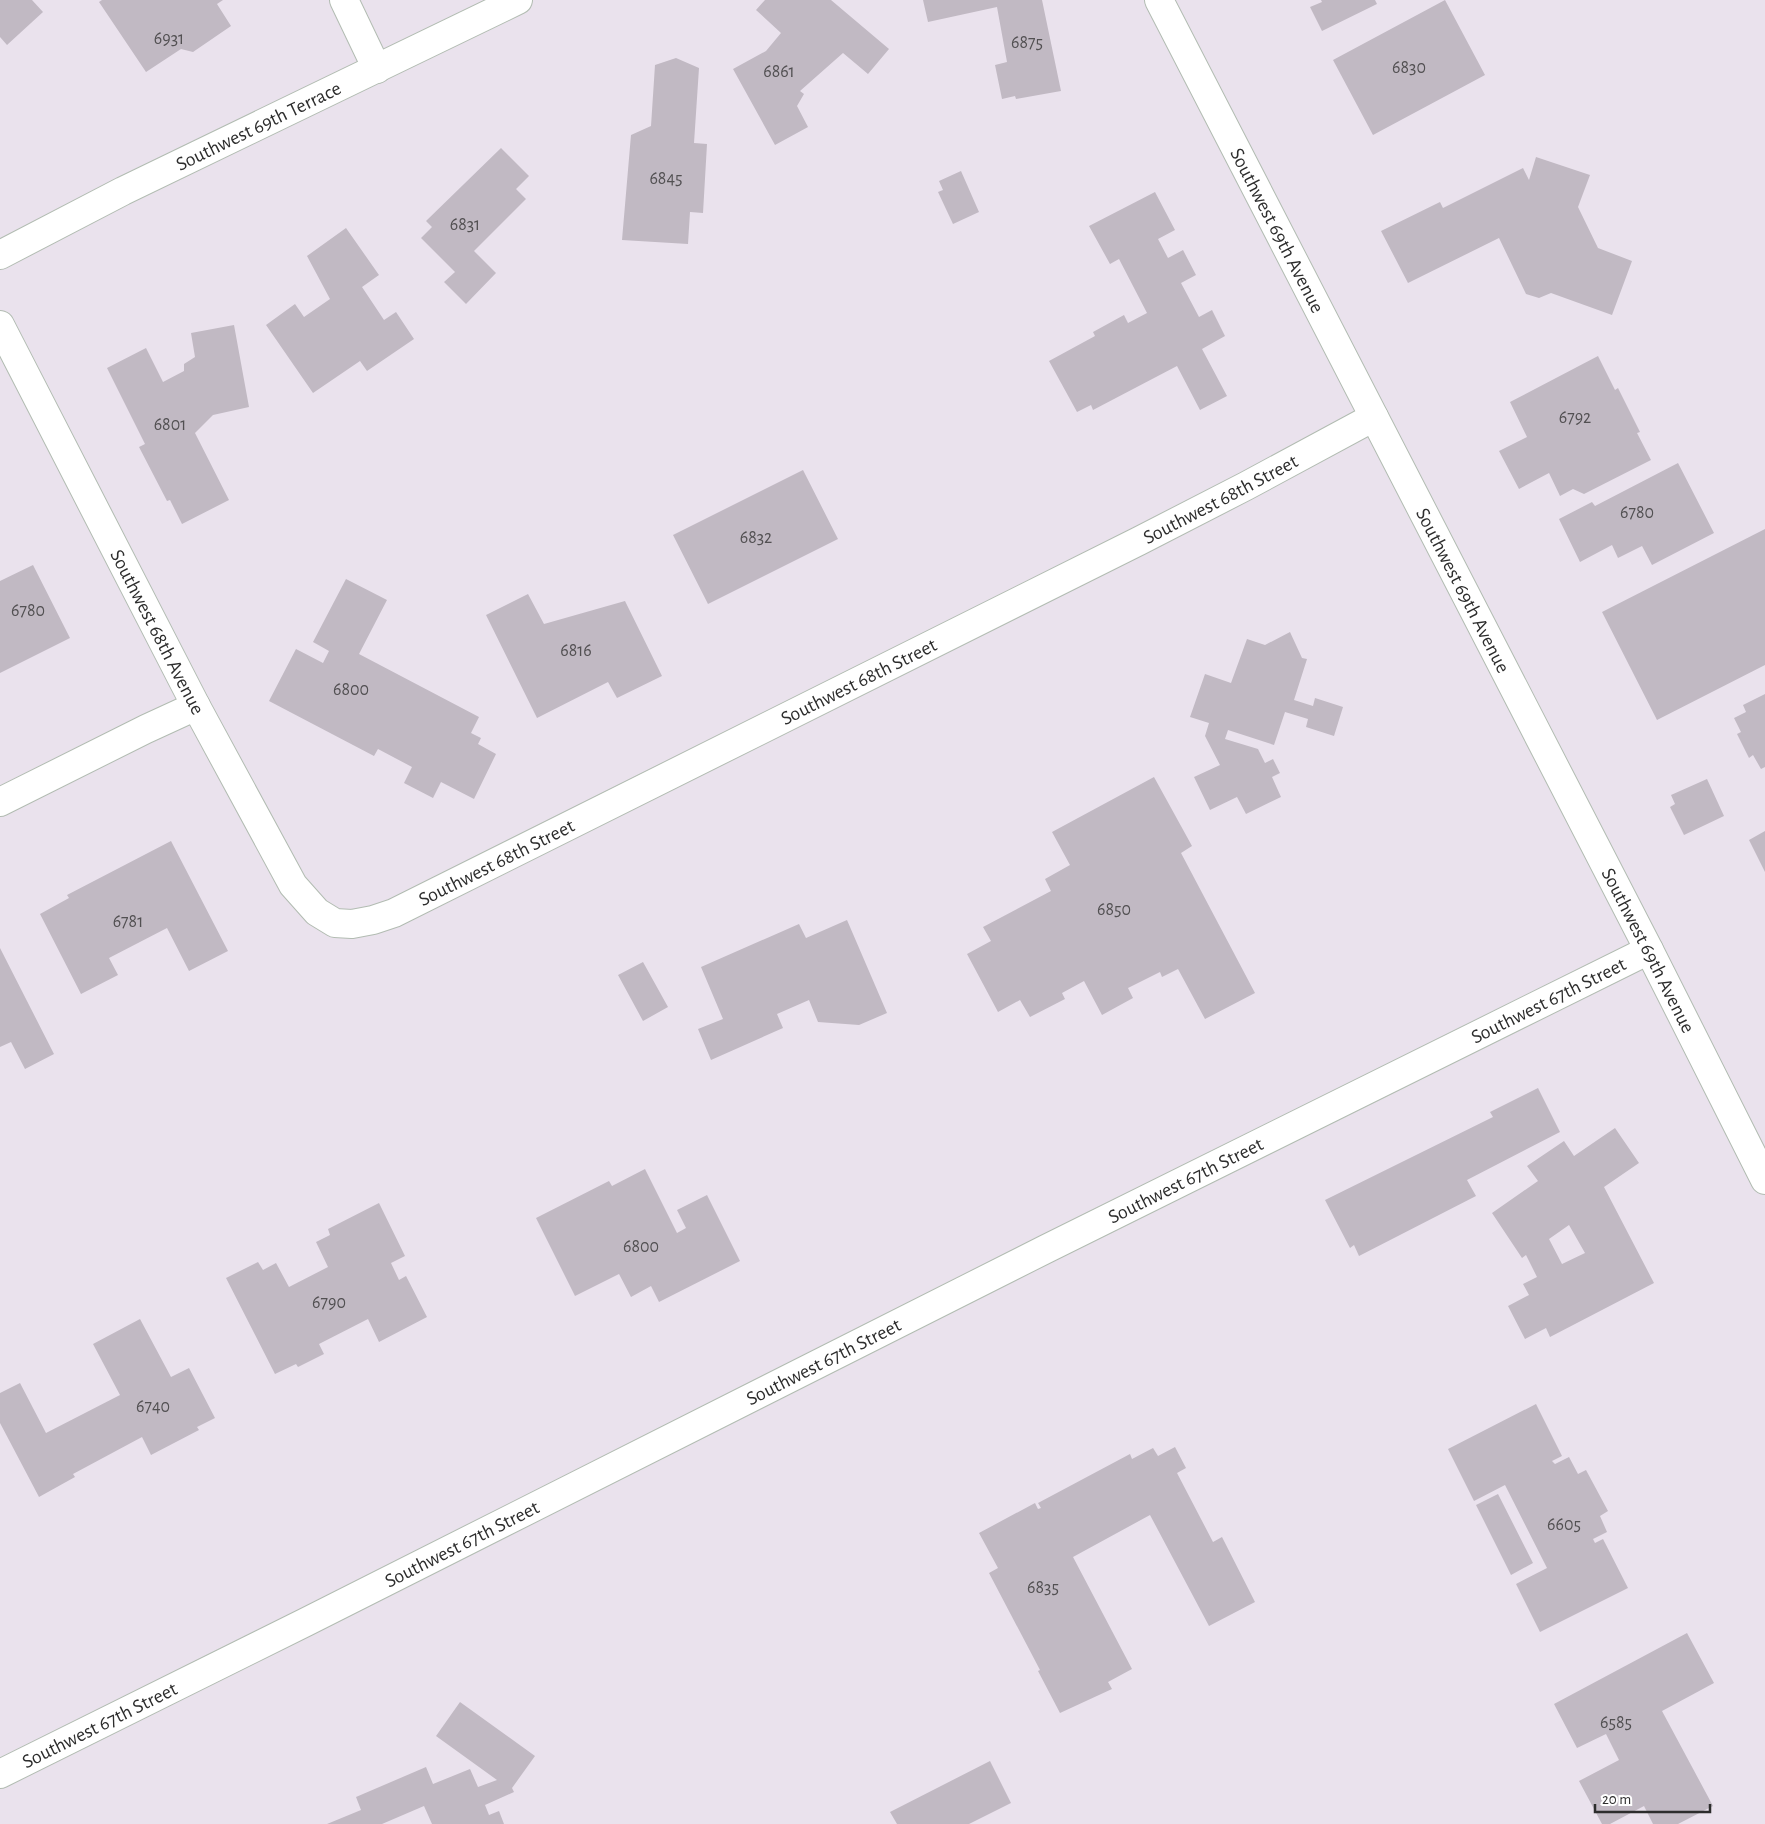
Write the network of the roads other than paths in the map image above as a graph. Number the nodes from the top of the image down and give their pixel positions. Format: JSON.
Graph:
{"nodes":[{"id":1,"x":344,"y":0,"type":"edge"},
{"id":2,"x":518,"y":0,"type":"edge"},
{"id":3,"x":1159,"y":0,"type":"edge"},
{"id":4,"x":378,"y":69,"type":"junction"},
{"id":5,"x":0,"y":255,"type":"edge"},
{"id":6,"x":0,"y":326,"type":"edge"},
{"id":7,"x":1374,"y":417,"type":"junction"},
{"id":8,"x":196,"y":706,"type":"junction"},
{"id":9,"x":0,"y":802,"type":"edge"},
{"id":10,"x":335,"y":923,"type":"joint"},
{"id":11,"x":1649,"y":950,"type":"junction"},
{"id":12,"x":1765,"y":1180,"type":"edge"},
{"id":13,"x":0,"y":1774,"type":"edge"}],
"edges":[{"from":1,"to":4,"type":"street"},
{"from":2,"to":4,"type":"street","name":"Southwest 69th Terrace"},
{"from":3,"to":7,"type":"street","name":"Southwest 69th Avenue"},
{"from":4,"to":5,"type":"street","name":"Southwest 69th Terrace"},
{"from":6,"to":8,"type":"street","name":"Southwest 68th Avenue"},
{"from":7,"to":10,"type":"street","name":"Southwest 68th Street"},
{"from":7,"to":11,"type":"street","name":"Southwest 69th Avenue"},
{"from":8,"to":9,"type":"street"},
{"from":8,"to":10,"type":"street","name":"Southwest 68th Avenue"},
{"from":11,"to":12,"type":"street","name":"Southwest 69th Avenue"},
{"from":11,"to":13,"type":"street","name":"Southwest 67th Street"}]}
